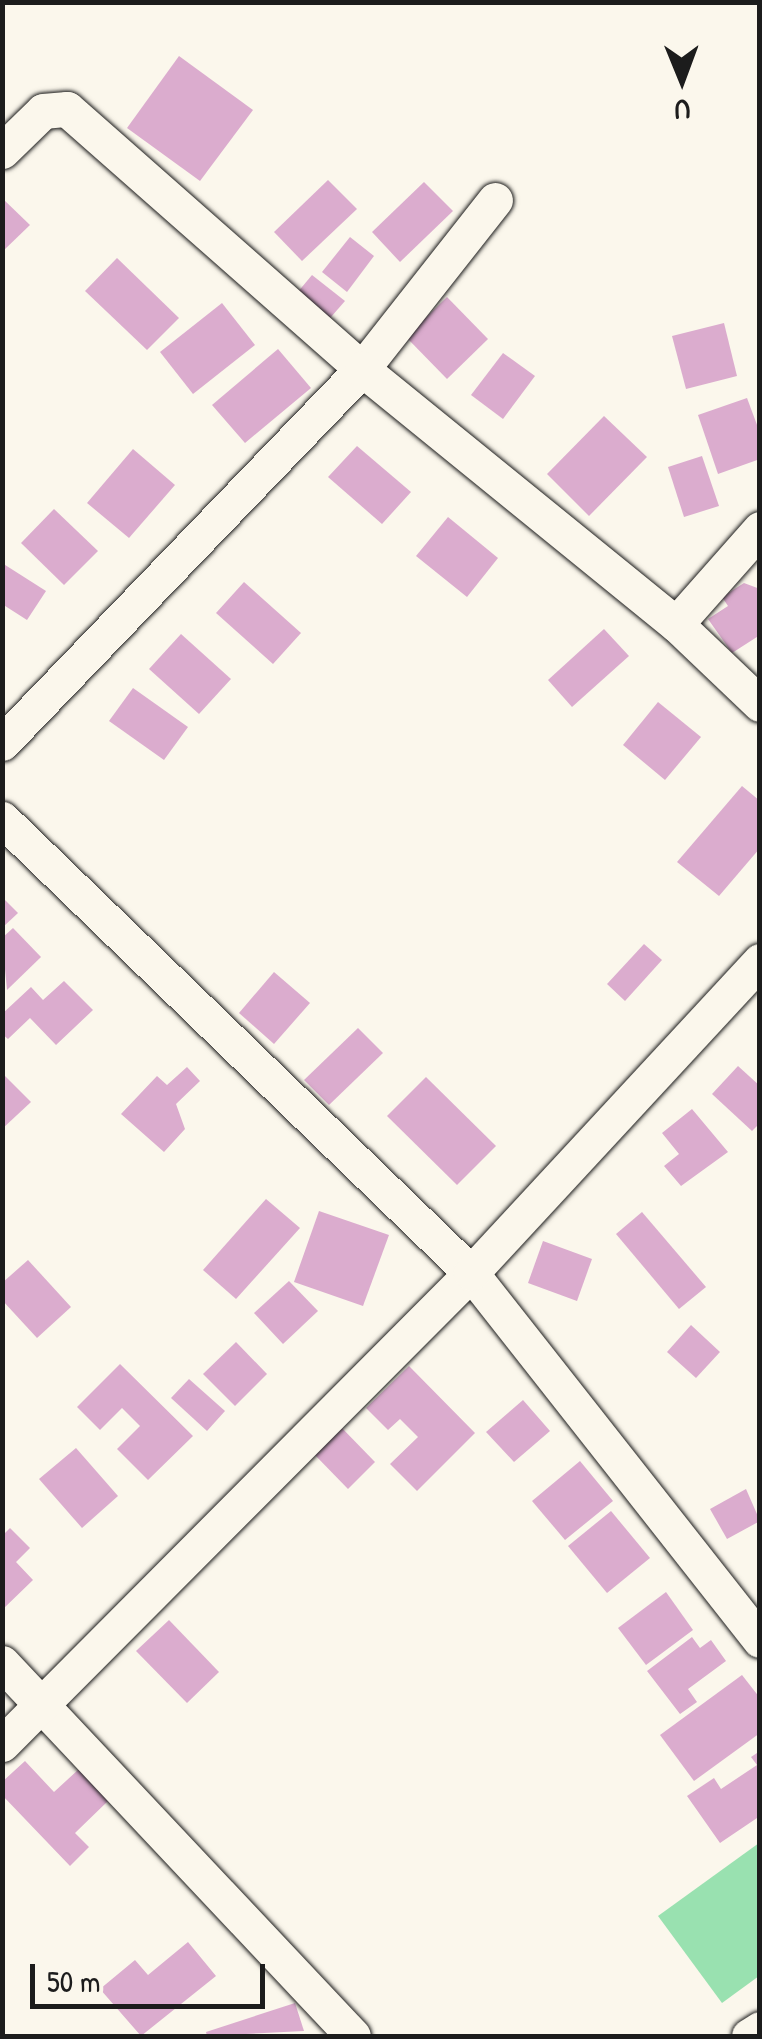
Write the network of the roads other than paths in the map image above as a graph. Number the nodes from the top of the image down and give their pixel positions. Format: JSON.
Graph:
{"nodes":[{"id":1,"x":2,"y":151,"type":"edge"},
{"id":2,"x":495,"y":200,"type":"dead end"},
{"id":3,"x":362,"y":369,"type":"junction"},
{"id":4,"x":760,"y":529,"type":"edge"},
{"id":5,"x":676,"y":624,"type":"junction"},
{"id":6,"x":760,"y":704,"type":"edge"},
{"id":7,"x":2,"y":742,"type":"edge"},
{"id":8,"x":2,"y":819,"type":"edge"},
{"id":9,"x":760,"y":962,"type":"edge"},
{"id":10,"x":471,"y":1273,"type":"junction"},
{"id":11,"x":760,"y":1640,"type":"edge"},
{"id":12,"x":2,"y":1663,"type":"edge"},
{"id":13,"x":44,"y":1707,"type":"junction"},
{"id":14,"x":2,"y":1744,"type":"edge"},
{"id":15,"x":760,"y":2029,"type":"edge"},
{"id":16,"x":354,"y":2036,"type":"edge"},
{"id":17,"x":750,"y":2036,"type":"edge"}],
"edges":[{"from":1,"to":3,"type":"street"},
{"from":2,"to":3,"type":"street"},
{"from":3,"to":5,"type":"street"},
{"from":3,"to":7,"type":"street"},
{"from":4,"to":5,"type":"street"},
{"from":5,"to":6,"type":"street"},
{"from":8,"to":10,"type":"street"},
{"from":9,"to":10,"type":"street"},
{"from":10,"to":11,"type":"street"},
{"from":10,"to":13,"type":"street"},
{"from":12,"to":13,"type":"street"},
{"from":13,"to":14,"type":"street"},
{"from":13,"to":16,"type":"street"},
{"from":15,"to":17,"type":"street"}]}
